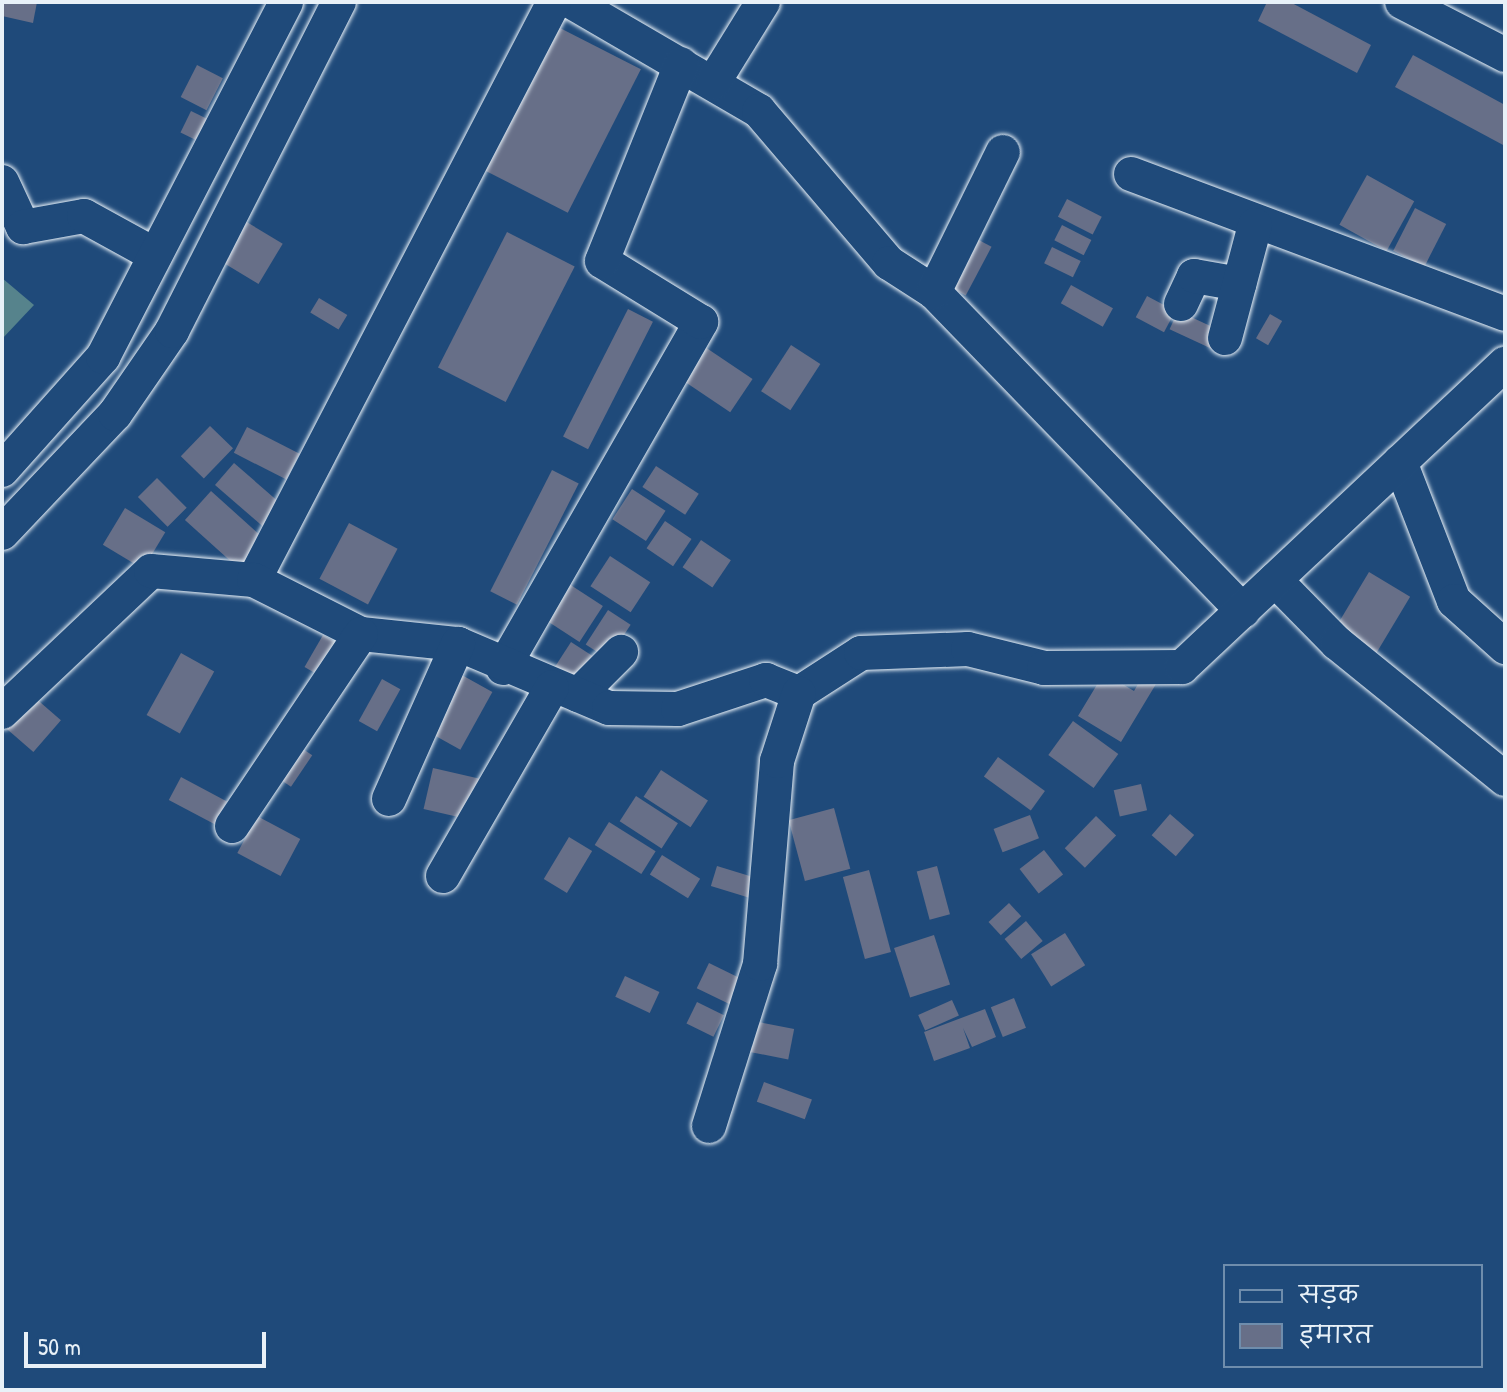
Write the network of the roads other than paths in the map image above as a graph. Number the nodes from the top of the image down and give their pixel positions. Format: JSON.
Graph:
{"nodes":[{"id":1,"x":286,"y":2,"type":"edge"},
{"id":2,"x":339,"y":2,"type":"edge"},
{"id":3,"x":554,"y":2,"type":"edge"},
{"id":4,"x":572,"y":2,"type":"edge"},
{"id":5,"x":763,"y":2,"type":"edge"},
{"id":6,"x":1402,"y":2,"type":"edge"},
{"id":7,"x":1505,"y":55,"type":"edge"},
{"id":8,"x":681,"y":64,"type":"junction"},
{"id":9,"x":713,"y":83,"type":"junction"},
{"id":10,"x":1003,"y":152,"type":"dead end"},
{"id":11,"x":1131,"y":174,"type":"dead end"},
{"id":12,"x":2,"y":182,"type":"edge"},
{"id":13,"x":1255,"y":225,"type":"junction"},
{"id":14,"x":155,"y":255,"type":"junction"},
{"id":15,"x":1239,"y":284,"type":"junction"},
{"id":16,"x":934,"y":292,"type":"junction"},
{"id":17,"x":1181,"y":304,"type":"dead end"},
{"id":18,"x":1505,"y":314,"type":"edge"},
{"id":19,"x":1225,"y":338,"type":"dead end"},
{"id":20,"x":1505,"y":364,"type":"edge"},
{"id":21,"x":1400,"y":462,"type":"junction"},
{"id":22,"x":2,"y":470,"type":"edge"},
{"id":23,"x":2,"y":533,"type":"edge"},
{"id":24,"x":254,"y":580,"type":"junction"},
{"id":25,"x":1275,"y":580,"type":"junction"},
{"id":26,"x":1243,"y":611,"type":"junction"},
{"id":27,"x":361,"y":634,"type":"junction"},
{"id":28,"x":458,"y":644,"type":"junction"},
{"id":29,"x":1505,"y":647,"type":"edge"},
{"id":30,"x":621,"y":652,"type":"dead end"},
{"id":31,"x":503,"y":668,"type":"junction"},
{"id":32,"x":565,"y":691,"type":"junction"},
{"id":33,"x":799,"y":693,"type":"junction"},
{"id":34,"x":2,"y":712,"type":"edge"},
{"id":35,"x":1505,"y":779,"type":"edge"},
{"id":36,"x":389,"y":799,"type":"dead end"},
{"id":37,"x":232,"y":826,"type":"dead end"},
{"id":38,"x":443,"y":876,"type":"dead end"},
{"id":39,"x":709,"y":1126,"type":"dead end"}],
"edges":[{"from":1,"to":14,"type":"street"},
{"from":2,"to":23,"type":"street"},
{"from":3,"to":24,"type":"street"},
{"from":4,"to":8,"type":"street"},
{"from":5,"to":9,"type":"street"},
{"from":6,"to":7,"type":"street"},
{"from":8,"to":9,"type":"street"},
{"from":8,"to":31,"type":"street"},
{"from":9,"to":16,"type":"street"},
{"from":10,"to":16,"type":"street"},
{"from":11,"to":13,"type":"street"},
{"from":12,"to":14,"type":"street"},
{"from":13,"to":15,"type":"street"},
{"from":13,"to":18,"type":"street"},
{"from":14,"to":22,"type":"street"},
{"from":15,"to":17,"type":"street"},
{"from":15,"to":19,"type":"street"},
{"from":16,"to":26,"type":"street"},
{"from":20,"to":21,"type":"street"},
{"from":21,"to":25,"type":"street"},
{"from":21,"to":29,"type":"street"},
{"from":24,"to":27,"type":"street"},
{"from":24,"to":34,"type":"street"},
{"from":25,"to":26,"type":"street"},
{"from":25,"to":35,"type":"street"},
{"from":26,"to":33,"type":"street"},
{"from":27,"to":28,"type":"street"},
{"from":27,"to":37,"type":"street"},
{"from":28,"to":31,"type":"street"},
{"from":28,"to":36,"type":"street"},
{"from":30,"to":32,"type":"street"},
{"from":31,"to":32,"type":"street"},
{"from":32,"to":33,"type":"street"},
{"from":32,"to":38,"type":"street"},
{"from":33,"to":39,"type":"street"}]}
